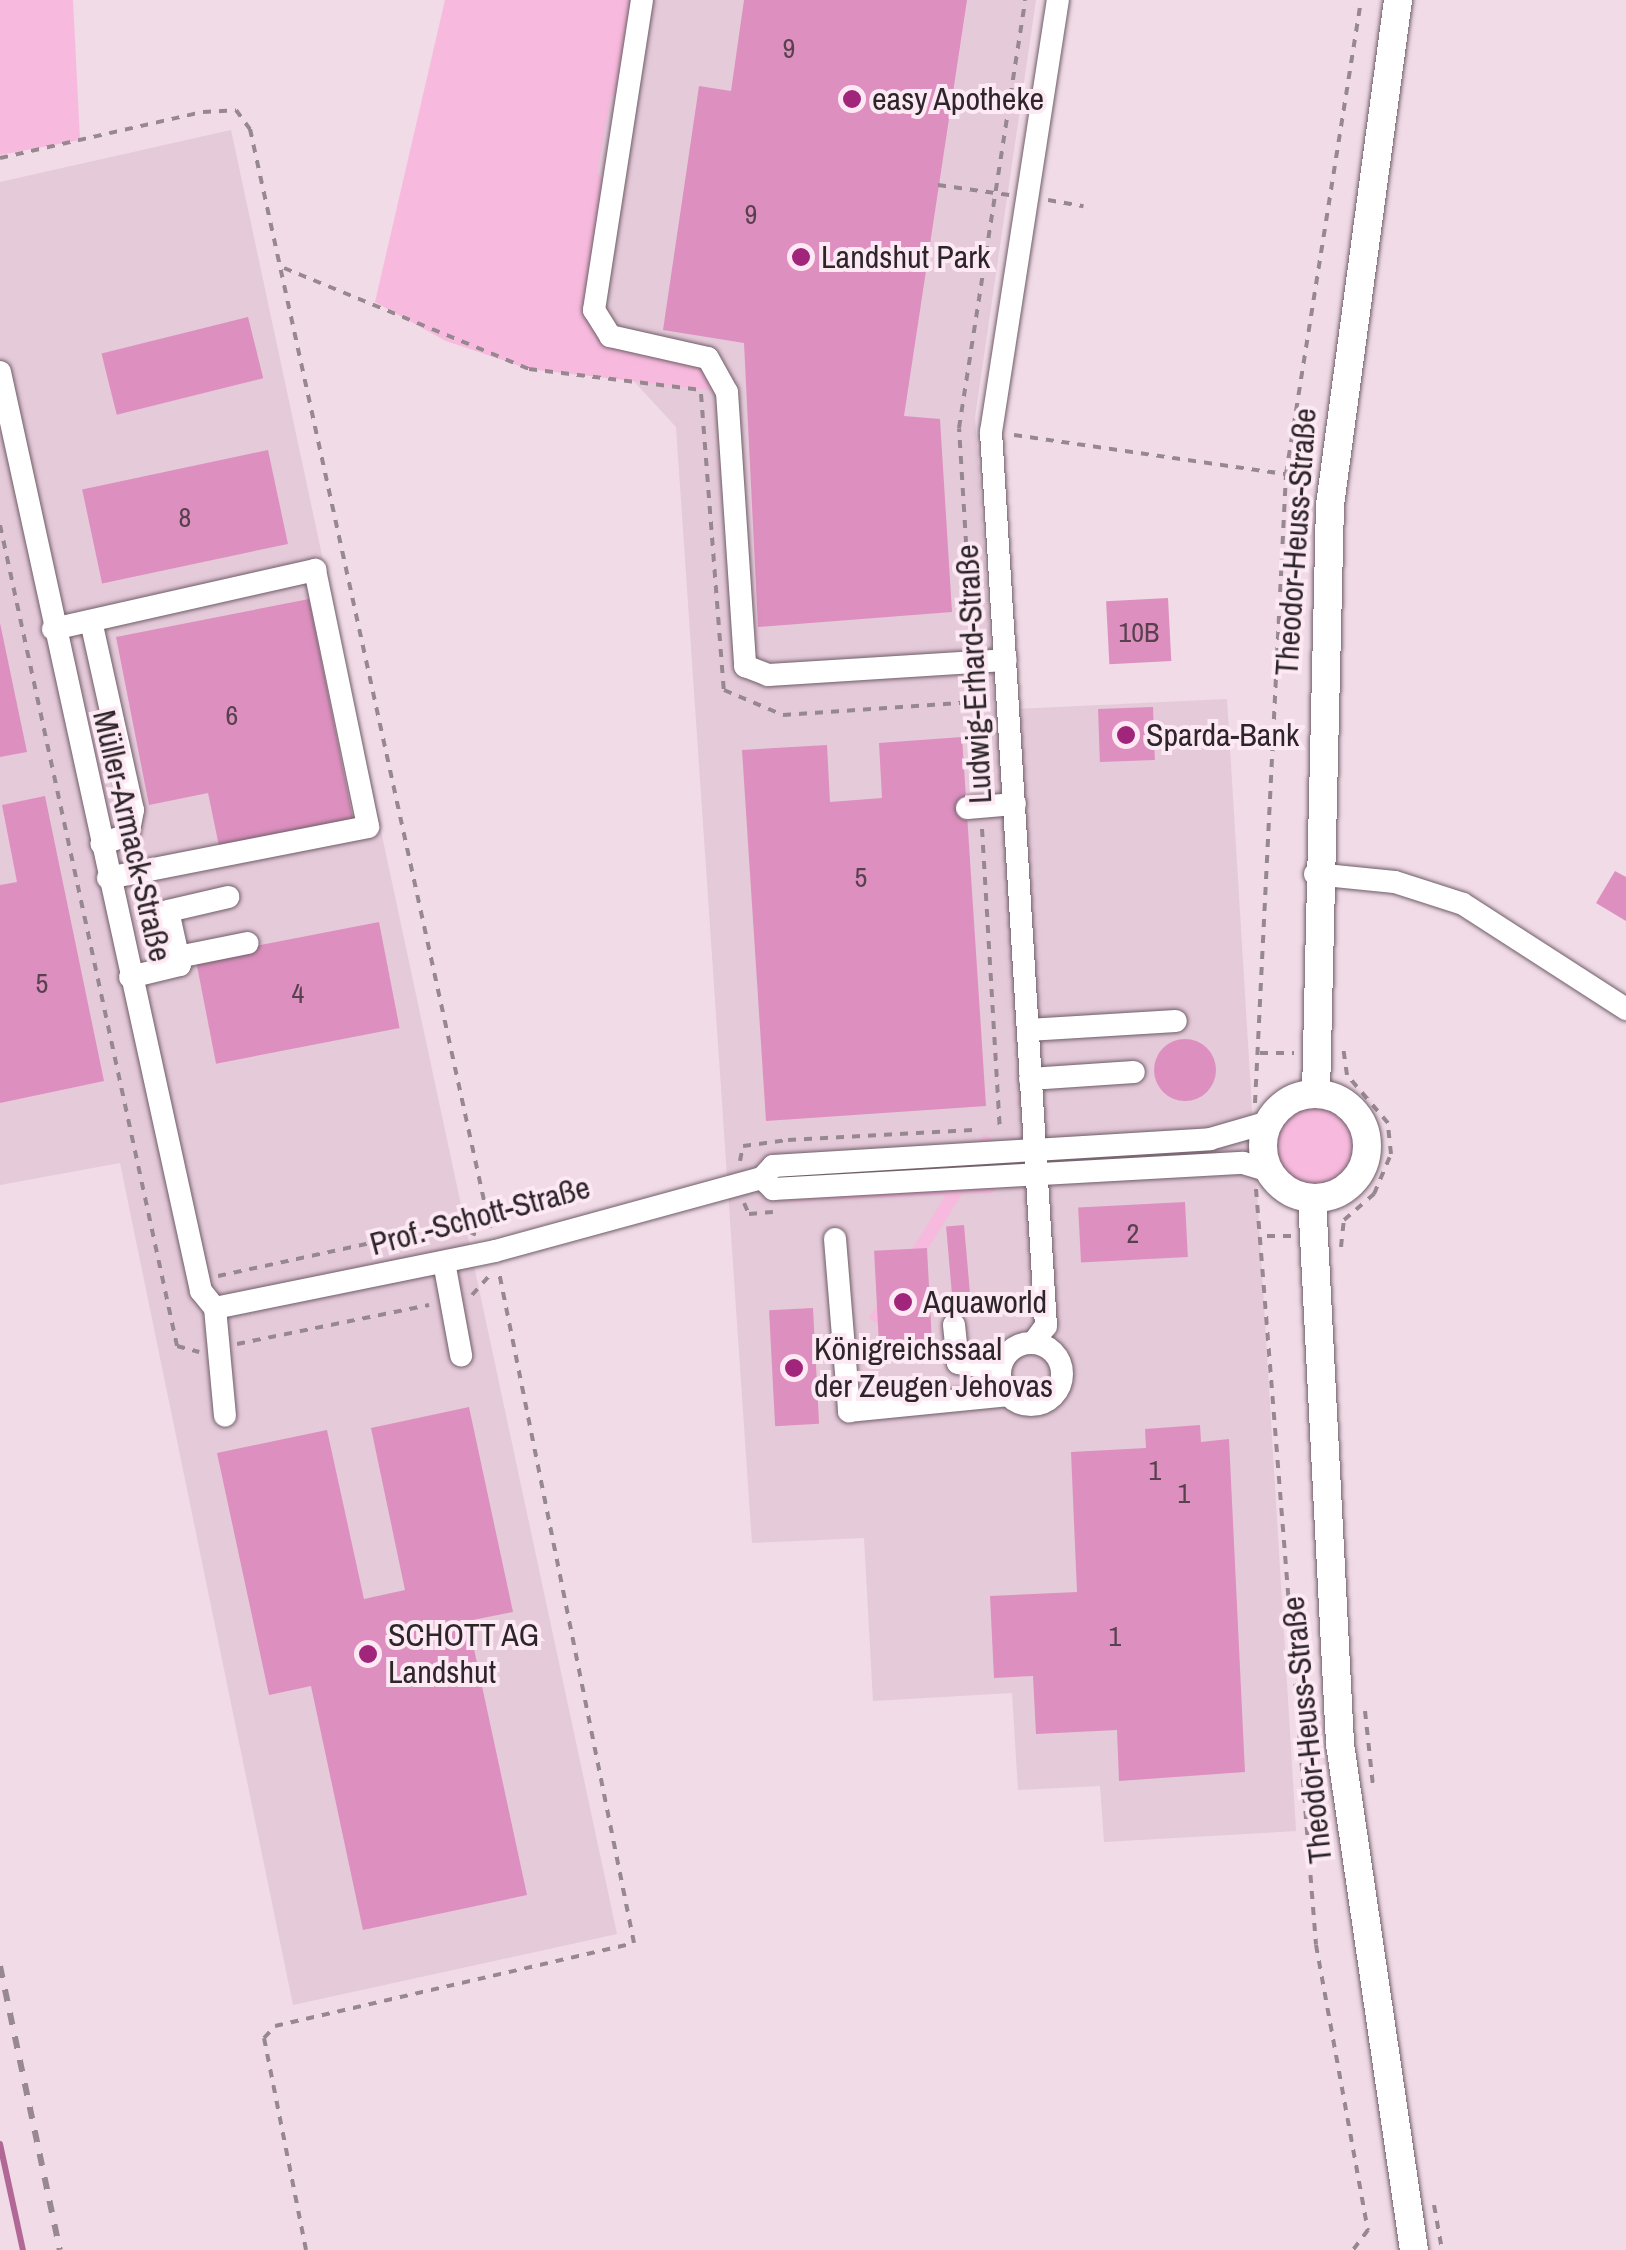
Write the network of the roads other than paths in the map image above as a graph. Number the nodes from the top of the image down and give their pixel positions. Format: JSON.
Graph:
{"nodes":[{"id":1,"x":642,"y":0,"type":"edge"},
{"id":2,"x":1058,"y":0,"type":"edge"},
{"id":3,"x":1398,"y":0,"type":"edge"},
{"id":4,"x":0,"y":372,"type":"edge"},
{"id":5,"x":91,"y":621,"type":"junction"},
{"id":6,"x":53,"y":630,"type":"junction"},
{"id":7,"x":1006,"y":660,"type":"junction"},
{"id":8,"x":1015,"y":804,"type":"junction"},
{"id":9,"x":967,"y":808,"type":"dead end"},
{"id":10,"x":100,"y":844,"type":"junction"},
{"id":11,"x":1316,"y":874,"type":"junction"},
{"id":12,"x":108,"y":878,"type":"junction"},
{"id":13,"x":228,"y":897,"type":"dead end"},
{"id":14,"x":248,"y":943,"type":"dead end"},
{"id":15,"x":178,"y":957,"type":"junction"},
{"id":16,"x":130,"y":977,"type":"junction"},
{"id":17,"x":1626,"y":1009,"type":"edge"},
{"id":18,"x":1176,"y":1021,"type":"dead end"},
{"id":19,"x":1028,"y":1030,"type":"junction"},
{"id":20,"x":1134,"y":1072,"type":"dead end"},
{"id":21,"x":1030,"y":1079,"type":"junction"},
{"id":22,"x":1316,"y":1094,"type":"junction"},
{"id":23,"x":1269,"y":1122,"type":"junction"},
{"id":24,"x":1033,"y":1148,"type":"junction"},
{"id":25,"x":1270,"y":1171,"type":"junction"},
{"id":26,"x":1037,"y":1175,"type":"junction"},
{"id":27,"x":762,"y":1178,"type":"junction"},
{"id":28,"x":1312,"y":1198,"type":"junction"},
{"id":29,"x":836,"y":1239,"type":"dead end"},
{"id":30,"x":444,"y":1262,"type":"junction"},
{"id":31,"x":215,"y":1308,"type":"junction"},
{"id":32,"x":954,"y":1325,"type":"dead end"},
{"id":33,"x":1033,"y":1343,"type":"junction"},
{"id":34,"x":461,"y":1355,"type":"dead end"},
{"id":35,"x":1000,"y":1369,"type":"junction"},
{"id":36,"x":1008,"y":1395,"type":"junction"},
{"id":37,"x":225,"y":1416,"type":"dead end"},
{"id":38,"x":1414,"y":2250,"type":"edge"}],
"edges":[{"from":1,"to":7,"type":"street"},
{"from":2,"to":7,"type":"street","name":"Ludwig-Erhard-Straße"},
{"from":3,"to":11,"type":"main road","name":"Theodor-Heuss-Straße"},
{"from":4,"to":6,"type":"street","name":"Müller-Armack-Straße"},
{"from":5,"to":6,"type":"street"},
{"from":5,"to":10,"type":"street"},
{"from":5,"to":12,"type":"street"},
{"from":6,"to":10,"type":"street","name":"Müller-Armack-Straße"},
{"from":7,"to":8,"type":"street","name":"Ludwig-Erhard-Straße"},
{"from":8,"to":9,"type":"street"},
{"from":8,"to":19,"type":"street","name":"Ludwig-Erhard-Straße"},
{"from":10,"to":12,"type":"street","name":"Müller-Armack-Straße"},
{"from":11,"to":17,"type":"street"},
{"from":11,"to":22,"type":"main road","name":"Theodor-Heuss-Straße"},
{"from":12,"to":16,"type":"street","name":"Müller-Armack-Straße"},
{"from":13,"to":15,"type":"street"},
{"from":14,"to":15,"type":"street"},
{"from":15,"to":16,"type":"street"},
{"from":16,"to":31,"type":"street","name":"Müller-Armack-Straße"},
{"from":18,"to":19,"type":"street"},
{"from":19,"to":21,"type":"street","name":"Ludwig-Erhard-Straße"},
{"from":20,"to":21,"type":"street"},
{"from":21,"to":24,"type":"street","name":"Ludwig-Erhard-Straße"},
{"from":22,"to":23,"type":"main road"},
{"from":22,"to":28,"type":"main road"},
{"from":23,"to":24,"type":"street","name":"Prof.-Schott-Straße"},
{"from":23,"to":25,"type":"main road"},
{"from":24,"to":26,"type":"street","name":"Ludwig-Erhard-Straße"},
{"from":24,"to":27,"type":"street","name":"Prof.-Schott-Straße"},
{"from":25,"to":26,"type":"street","name":"Prof.-Schott-Straße"},
{"from":25,"to":28,"type":"main road"},
{"from":26,"to":27,"type":"street","name":"Prof.-Schott-Straße"},
{"from":26,"to":33,"type":"street","name":"Ludwig-Erhard-Straße"},
{"from":27,"to":30,"type":"street","name":"Prof.-Schott-Straße"},
{"from":28,"to":38,"type":"main road","name":"Theodor-Heuss-Straße"},
{"from":29,"to":36,"type":"street"},
{"from":30,"to":31,"type":"street","name":"Prof.-Schott-Straße"},
{"from":30,"to":34,"type":"street"},
{"from":31,"to":37,"type":"street"},
{"from":32,"to":35,"type":"street"},
{"from":33,"to":35,"type":"street"},
{"from":33,"to":36,"type":"street"},
{"from":35,"to":36,"type":"street"}]}
